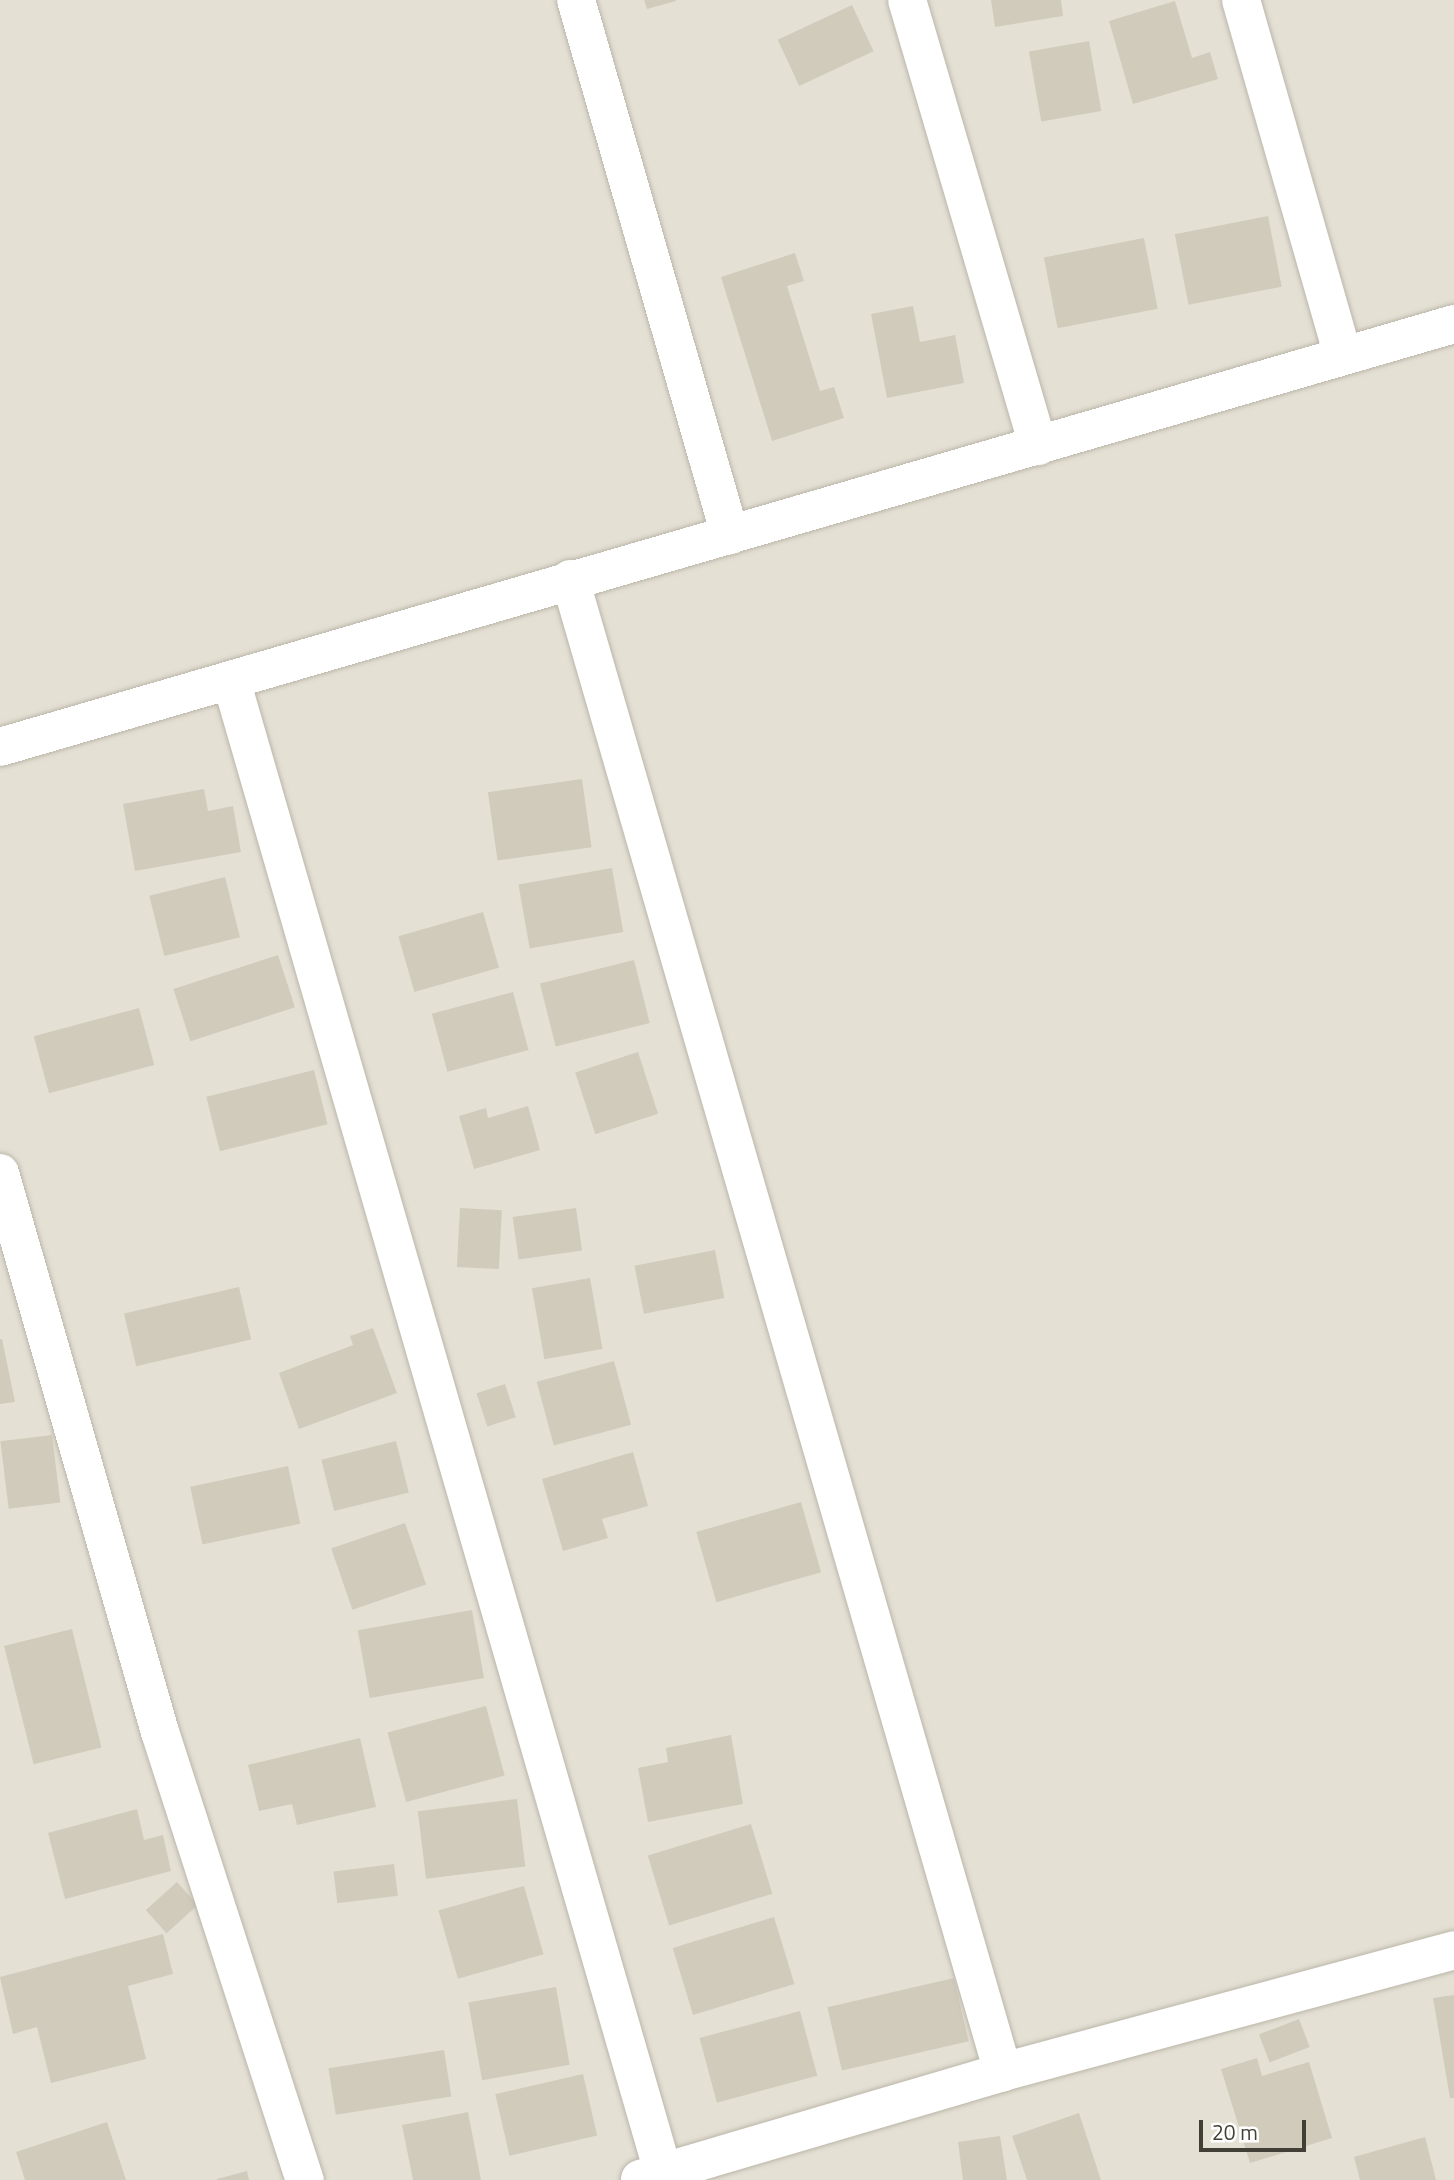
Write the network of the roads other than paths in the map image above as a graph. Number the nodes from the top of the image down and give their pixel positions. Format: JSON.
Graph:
{"nodes":[{"id":1,"x":576,"y":0,"type":"edge"},
{"id":2,"x":907,"y":0,"type":"edge"},
{"id":3,"x":1241,"y":0,"type":"edge"},
{"id":4,"x":1454,"y":324,"type":"edge"},
{"id":5,"x":1343,"y":356,"type":"junction"},
{"id":6,"x":1038,"y":446,"type":"junction"},
{"id":7,"x":730,"y":535,"type":"junction"},
{"id":8,"x":570,"y":579,"type":"junction"},
{"id":9,"x":231,"y":680,"type":"junction"},
{"id":10,"x":0,"y":747,"type":"edge"},
{"id":11,"x":0,"y":1174,"type":"edge"},
{"id":12,"x":1454,"y":1950,"type":"edge"},
{"id":13,"x":1003,"y":2072,"type":"junction"},
{"id":14,"x":650,"y":2176,"type":"edge"},
{"id":15,"x":305,"y":2180,"type":"edge"}],
"edges":[{"from":1,"to":7,"type":"street"},
{"from":2,"to":6,"type":"street"},
{"from":3,"to":5,"type":"street"},
{"from":4,"to":5,"type":"street"},
{"from":5,"to":6,"type":"street"},
{"from":6,"to":7,"type":"street"},
{"from":7,"to":8,"type":"street"},
{"from":8,"to":9,"type":"street"},
{"from":8,"to":13,"type":"street"},
{"from":9,"to":10,"type":"street"},
{"from":9,"to":14,"type":"street"},
{"from":11,"to":15,"type":"street"},
{"from":12,"to":13,"type":"street"},
{"from":13,"to":14,"type":"street"}]}
